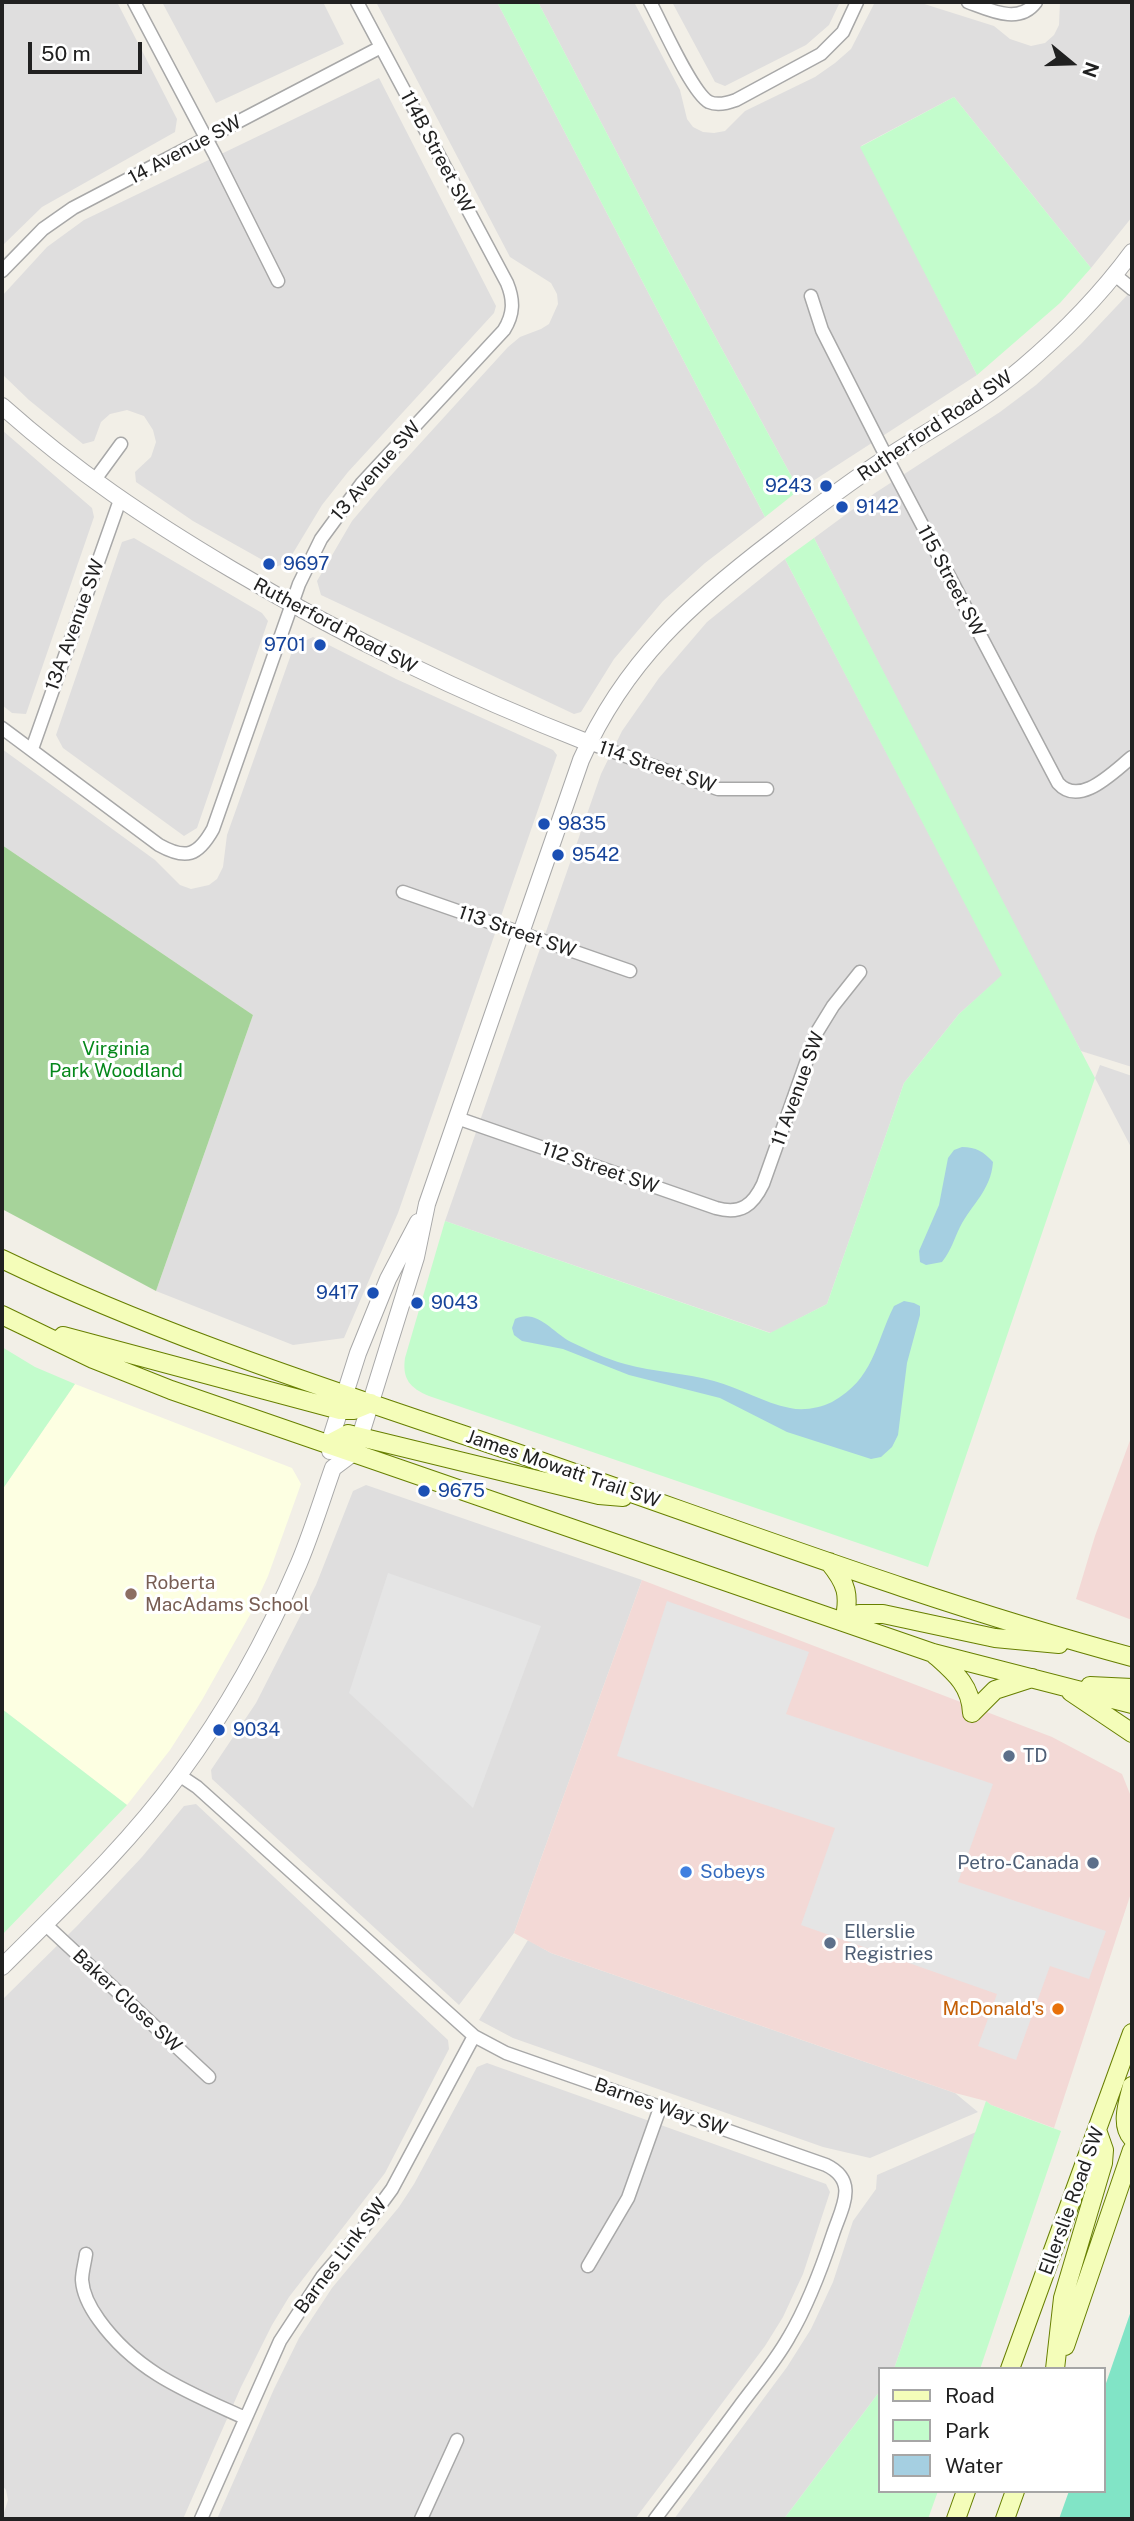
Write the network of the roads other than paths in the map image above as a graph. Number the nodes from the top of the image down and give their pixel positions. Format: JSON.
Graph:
{"nodes":[{"id":1,"x":134,"y":2,"type":"edge"},
{"id":2,"x":357,"y":2,"type":"edge"},
{"id":3,"x":650,"y":2,"type":"edge"},
{"id":4,"x":858,"y":2,"type":"edge"},
{"id":5,"x":968,"y":2,"type":"edge"},
{"id":6,"x":1032,"y":6,"type":"edge"},
{"id":7,"x":381,"y":47,"type":"junction"},
{"id":8,"x":206,"y":138,"type":"junction"},
{"id":9,"x":1132,"y":252,"type":"edge"},
{"id":10,"x":2,"y":271,"type":"edge"},
{"id":11,"x":1115,"y":275,"type":"junction"},
{"id":12,"x":278,"y":281,"type":"dead end"},
{"id":13,"x":1132,"y":289,"type":"edge"},
{"id":14,"x":811,"y":296,"type":"dead end"},
{"id":15,"x":513,"y":303,"type":"joint"},
{"id":16,"x":2,"y":406,"type":"edge"},
{"id":17,"x":121,"y":444,"type":"dead end"},
{"id":18,"x":887,"y":458,"type":"junction"},
{"id":19,"x":94,"y":481,"type":"junction"},
{"id":20,"x":120,"y":500,"type":"junction"},
{"id":21,"x":292,"y":605,"type":"junction"},
{"id":22,"x":2,"y":728,"type":"edge"},
{"id":23,"x":589,"y":743,"type":"junction"},
{"id":24,"x":32,"y":749,"type":"junction"},
{"id":25,"x":1132,"y":757,"type":"edge"},
{"id":26,"x":767,"y":789,"type":"dead end"},
{"id":27,"x":403,"y":892,"type":"dead end"},
{"id":28,"x":521,"y":933,"type":"junction"},
{"id":29,"x":630,"y":971,"type":"dead end"},
{"id":30,"x":860,"y":972,"type":"dead end"},
{"id":31,"x":457,"y":1118,"type":"junction"},
{"id":32,"x":427,"y":1204,"type":"junction"},
{"id":33,"x":744,"y":1209,"type":"joint"},
{"id":34,"x":2,"y":1259,"type":"edge"},
{"id":35,"x":2,"y":1315,"type":"edge"},
{"id":36,"x":26,"y":1327,"type":"junction"},
{"id":37,"x":342,"y":1402,"type":"junction"},
{"id":38,"x":371,"y":1403,"type":"junction"},
{"id":39,"x":329,"y":1444,"type":"junction"},
{"id":40,"x":357,"y":1445,"type":"junction"},
{"id":41,"x":333,"y":1468,"type":"junction"},
{"id":42,"x":654,"y":1500,"type":"junction"},
{"id":43,"x":827,"y":1560,"type":"junction"},
{"id":44,"x":844,"y":1622,"type":"junction"},
{"id":45,"x":1087,"y":1645,"type":"junction"},
{"id":46,"x":933,"y":1653,"type":"junction"},
{"id":47,"x":1132,"y":1657,"type":"edge"},
{"id":48,"x":1032,"y":1678,"type":"junction"},
{"id":49,"x":1062,"y":1686,"type":"junction"},
{"id":50,"x":1132,"y":1688,"type":"edge"},
{"id":51,"x":1132,"y":1704,"type":"edge"},
{"id":52,"x":1132,"y":1733,"type":"edge"},
{"id":53,"x":179,"y":1775,"type":"junction"},
{"id":54,"x":46,"y":1925,"type":"junction"},
{"id":55,"x":2,"y":1966,"type":"edge"},
{"id":56,"x":1132,"y":2033,"type":"edge"},
{"id":57,"x":474,"y":2036,"type":"junction"},
{"id":58,"x":209,"y":2077,"type":"dead end"},
{"id":59,"x":1132,"y":2086,"type":"edge"},
{"id":60,"x":660,"y":2108,"type":"junction"},
{"id":61,"x":1097,"y":2130,"type":"junction"},
{"id":62,"x":1132,"y":2138,"type":"edge"},
{"id":63,"x":1132,"y":2150,"type":"edge"},
{"id":64,"x":86,"y":2254,"type":"dead end"},
{"id":65,"x":588,"y":2266,"type":"dead end"},
{"id":66,"x":1011,"y":2367,"type":"edge"},
{"id":67,"x":1056,"y":2367,"type":"edge"},
{"id":68,"x":1057,"y":2367,"type":"edge"},
{"id":69,"x":245,"y":2418,"type":"junction"},
{"id":70,"x":457,"y":2440,"type":"dead end"},
{"id":71,"x":965,"y":2493,"type":"edge"},
{"id":72,"x":1014,"y":2493,"type":"edge"},
{"id":73,"x":201,"y":2519,"type":"edge"},
{"id":74,"x":421,"y":2519,"type":"edge"},
{"id":75,"x":655,"y":2519,"type":"edge"},
{"id":76,"x":956,"y":2519,"type":"edge"},
{"id":77,"x":1005,"y":2519,"type":"edge"}],
"edges":[{"from":1,"to":8,"type":"street"},
{"from":2,"to":7,"type":"street","name":"114B Street SW"},
{"from":3,"to":4,"type":"street"},
{"from":5,"to":6,"type":"street"},
{"from":7,"to":8,"type":"street","name":"14 Avenue SW"},
{"from":7,"to":15,"type":"street","name":"114B Street SW"},
{"from":8,"to":10,"type":"street","name":"14 Avenue SW"},
{"from":8,"to":12,"type":"street"},
{"from":9,"to":11,"type":"street","name":"Rutherford Road SW"},
{"from":11,"to":13,"type":"street"},
{"from":11,"to":18,"type":"street","name":"Rutherford Road SW"},
{"from":14,"to":18,"type":"street","name":"115 Street SW"},
{"from":15,"to":21,"type":"street","name":"13 Avenue SW"},
{"from":16,"to":19,"type":"street","name":"Rutherford Road SW"},
{"from":17,"to":19,"type":"street"},
{"from":18,"to":23,"type":"street","name":"Rutherford Road SW"},
{"from":18,"to":25,"type":"street","name":"115 Street SW"},
{"from":19,"to":20,"type":"street","name":"Rutherford Road SW"},
{"from":20,"to":21,"type":"street","name":"Rutherford Road SW"},
{"from":20,"to":24,"type":"street","name":"13A Avenue SW"},
{"from":21,"to":23,"type":"street","name":"Rutherford Road SW"},
{"from":21,"to":24,"type":"street","name":"13 Avenue SW"},
{"from":22,"to":24,"type":"street"},
{"from":23,"to":26,"type":"street","name":"114 Street SW"},
{"from":23,"to":28,"type":"street","name":"Rutherford Road SW"},
{"from":27,"to":28,"type":"street","name":"113 Street SW"},
{"from":28,"to":29,"type":"street","name":"113 Street SW"},
{"from":28,"to":31,"type":"street","name":"Rutherford Road SW"},
{"from":30,"to":33,"type":"street","name":"11 Avenue SW"},
{"from":31,"to":32,"type":"street","name":"Rutherford Road SW"},
{"from":31,"to":33,"type":"street","name":"112 Street SW"},
{"from":32,"to":37,"type":"street","name":"Rutherford Road SW"},
{"from":32,"to":38,"type":"street","name":"Rutherford Road SW"},
{"from":34,"to":37,"type":"main road"},
{"from":35,"to":36,"type":"main road"},
{"from":36,"to":37,"type":"main road"},
{"from":36,"to":39,"type":"main road"},
{"from":37,"to":38,"type":"main road"},
{"from":37,"to":39,"type":"street","name":"Rutherford Road SW"},
{"from":38,"to":40,"type":"street","name":"Rutherford Road SW"},
{"from":38,"to":42,"type":"main road","name":"James Mowatt Trail SW"},
{"from":39,"to":40,"type":"main road"},
{"from":39,"to":41,"type":"street","name":"Rutherford Road SW"},
{"from":40,"to":41,"type":"street"},
{"from":40,"to":42,"type":"main road"},
{"from":40,"to":44,"type":"main road"},
{"from":41,"to":53,"type":"street"},
{"from":42,"to":43,"type":"main road","name":"James Mowatt Trail SW"},
{"from":43,"to":44,"type":"main road"},
{"from":43,"to":45,"type":"main road","name":"James Mowatt Trail SW"},
{"from":44,"to":45,"type":"main road"},
{"from":44,"to":46,"type":"main road"},
{"from":45,"to":47,"type":"main road","name":"James Mowatt Trail SW"},
{"from":46,"to":48,"type":"main road"},
{"from":46,"to":48,"type":"main road"},
{"from":48,"to":49,"type":"main road"},
{"from":49,"to":50,"type":"main road"},
{"from":49,"to":51,"type":"main road"},
{"from":49,"to":52,"type":"main road"},
{"from":53,"to":54,"type":"street"},
{"from":53,"to":57,"type":"street","name":"Barnes Way SW"},
{"from":54,"to":55,"type":"street"},
{"from":54,"to":58,"type":"street","name":"Baker Close SW"},
{"from":56,"to":61,"type":"main road","name":"Ellerslie Road SW"},
{"from":57,"to":60,"type":"street","name":"Barnes Way SW"},
{"from":57,"to":69,"type":"street","name":"Barnes Link SW"},
{"from":59,"to":62,"type":"main road"},
{"from":60,"to":65,"type":"street"},
{"from":60,"to":75,"type":"street","name":"Barnes Way SW"},
{"from":61,"to":66,"type":"main road","name":"Ellerslie Road SW"},
{"from":61,"to":67,"type":"main road"},
{"from":63,"to":68,"type":"main road","name":"Ellerslie Road SW"},
{"from":64,"to":69,"type":"street"},
{"from":69,"to":73,"type":"street","name":"Barnes Link SW"},
{"from":70,"to":74,"type":"street"},
{"from":71,"to":76,"type":"main road"},
{"from":72,"to":77,"type":"main road"}]}
